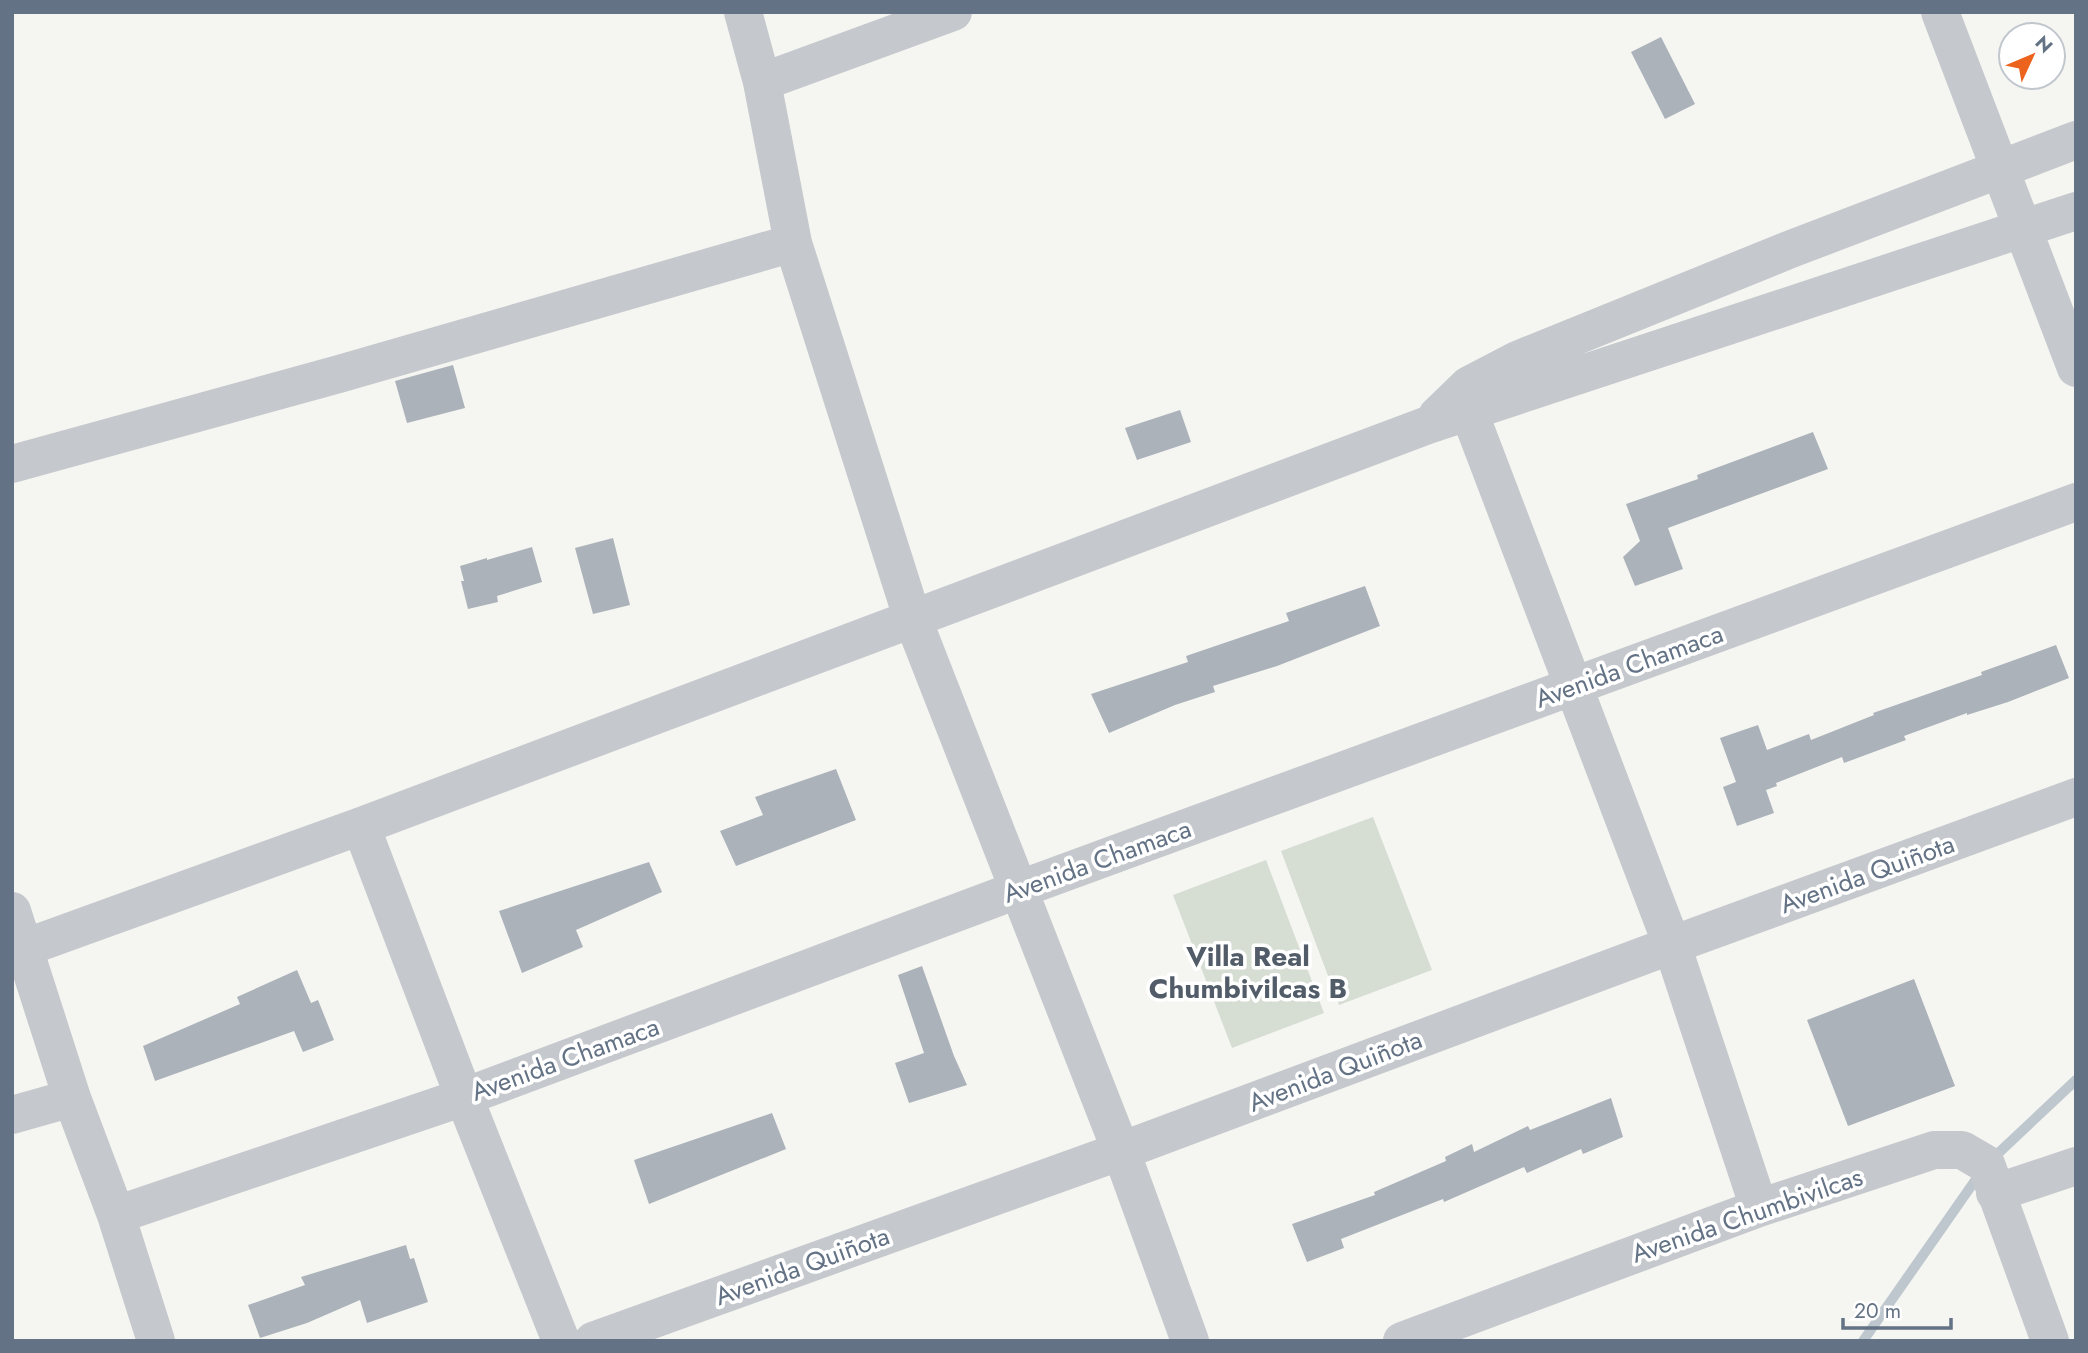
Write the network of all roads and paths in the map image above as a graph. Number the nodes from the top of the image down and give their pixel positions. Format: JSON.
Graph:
{"nodes":[{"id":1,"x":743,"y":12,"type":"edge"},
{"id":2,"x":953,"y":12,"type":"edge"},
{"id":3,"x":1940,"y":12,"type":"edge"},
{"id":4,"x":762,"y":82,"type":"junction"},
{"id":5,"x":2076,"y":140,"type":"edge"},
{"id":6,"x":1999,"y":170,"type":"junction"},
{"id":7,"x":2076,"y":211,"type":"edge"},
{"id":8,"x":2023,"y":230,"type":"junction"},
{"id":9,"x":793,"y":243,"type":"junction"},
{"id":10,"x":2076,"y":368,"type":"edge"},
{"id":11,"x":1469,"y":412,"type":"junction"},
{"id":12,"x":1428,"y":425,"type":"junction"},
{"id":13,"x":12,"y":464,"type":"edge"},
{"id":14,"x":2076,"y":502,"type":"edge"},
{"id":15,"x":912,"y":617,"type":"junction"},
{"id":16,"x":1572,"y":687,"type":"junction"},
{"id":17,"x":2076,"y":797,"type":"edge"},
{"id":18,"x":361,"y":826,"type":"junction"},
{"id":19,"x":1017,"y":890,"type":"junction"},
{"id":20,"x":12,"y":911,"type":"edge"},
{"id":21,"x":1672,"y":945,"type":"junction"},
{"id":22,"x":24,"y":948,"type":"junction"},
{"id":23,"x":464,"y":1097,"type":"junction"},
{"id":24,"x":72,"y":1098,"type":"junction"},
{"id":25,"x":12,"y":1115,"type":"edge"},
{"id":26,"x":1121,"y":1152,"type":"junction"},
{"id":27,"x":2076,"y":1166,"type":"edge"},
{"id":28,"x":1995,"y":1193,"type":"junction"},
{"id":29,"x":1759,"y":1208,"type":"junction"},
{"id":30,"x":116,"y":1215,"type":"junction"},
{"id":31,"x":156,"y":1341,"type":"edge"},
{"id":32,"x":561,"y":1341,"type":"edge"},
{"id":33,"x":593,"y":1341,"type":"edge"},
{"id":34,"x":1190,"y":1341,"type":"edge"},
{"id":35,"x":1402,"y":1341,"type":"edge"},
{"id":36,"x":2050,"y":1341,"type":"edge"}],
"edges":[{"from":1,"to":4,"type":"street"},
{"from":2,"to":4,"type":"street"},
{"from":3,"to":6,"type":"street"},
{"from":4,"to":9,"type":"street"},
{"from":5,"to":6,"type":"street"},
{"from":6,"to":8,"type":"street"},
{"from":6,"to":12,"type":"street"},
{"from":7,"to":8,"type":"street"},
{"from":8,"to":10,"type":"street"},
{"from":8,"to":11,"type":"street"},
{"from":9,"to":13,"type":"street"},
{"from":9,"to":15,"type":"street"},
{"from":11,"to":12,"type":"street"},
{"from":11,"to":16,"type":"street"},
{"from":12,"to":15,"type":"street"},
{"from":14,"to":16,"type":"street","name":"Avenida Chamaca"},
{"from":15,"to":18,"type":"street"},
{"from":15,"to":19,"type":"street"},
{"from":16,"to":19,"type":"street","name":"Avenida Chamaca"},
{"from":16,"to":21,"type":"street"},
{"from":17,"to":21,"type":"street","name":"Avenida Quiñota"},
{"from":18,"to":22,"type":"street"},
{"from":18,"to":23,"type":"street"},
{"from":19,"to":23,"type":"street","name":"Avenida Chamaca"},
{"from":19,"to":26,"type":"street"},
{"from":20,"to":22,"type":"street"},
{"from":21,"to":26,"type":"street","name":"Avenida Quiñota"},
{"from":21,"to":29,"type":"street"},
{"from":22,"to":24,"type":"street"},
{"from":23,"to":30,"type":"street","name":"Avenida Chamaca"},
{"from":23,"to":32,"type":"street"},
{"from":24,"to":25,"type":"street"},
{"from":24,"to":30,"type":"street"},
{"from":26,"to":33,"type":"street","name":"Avenida Quiñota"},
{"from":26,"to":34,"type":"street"},
{"from":27,"to":28,"type":"street"},
{"from":28,"to":29,"type":"street","name":"Avenida Chumbivilcas"},
{"from":28,"to":36,"type":"street","name":"Avenida Chumbivilcas"},
{"from":29,"to":35,"type":"street","name":"Avenida Chumbivilcas"},
{"from":30,"to":31,"type":"street"}]}
